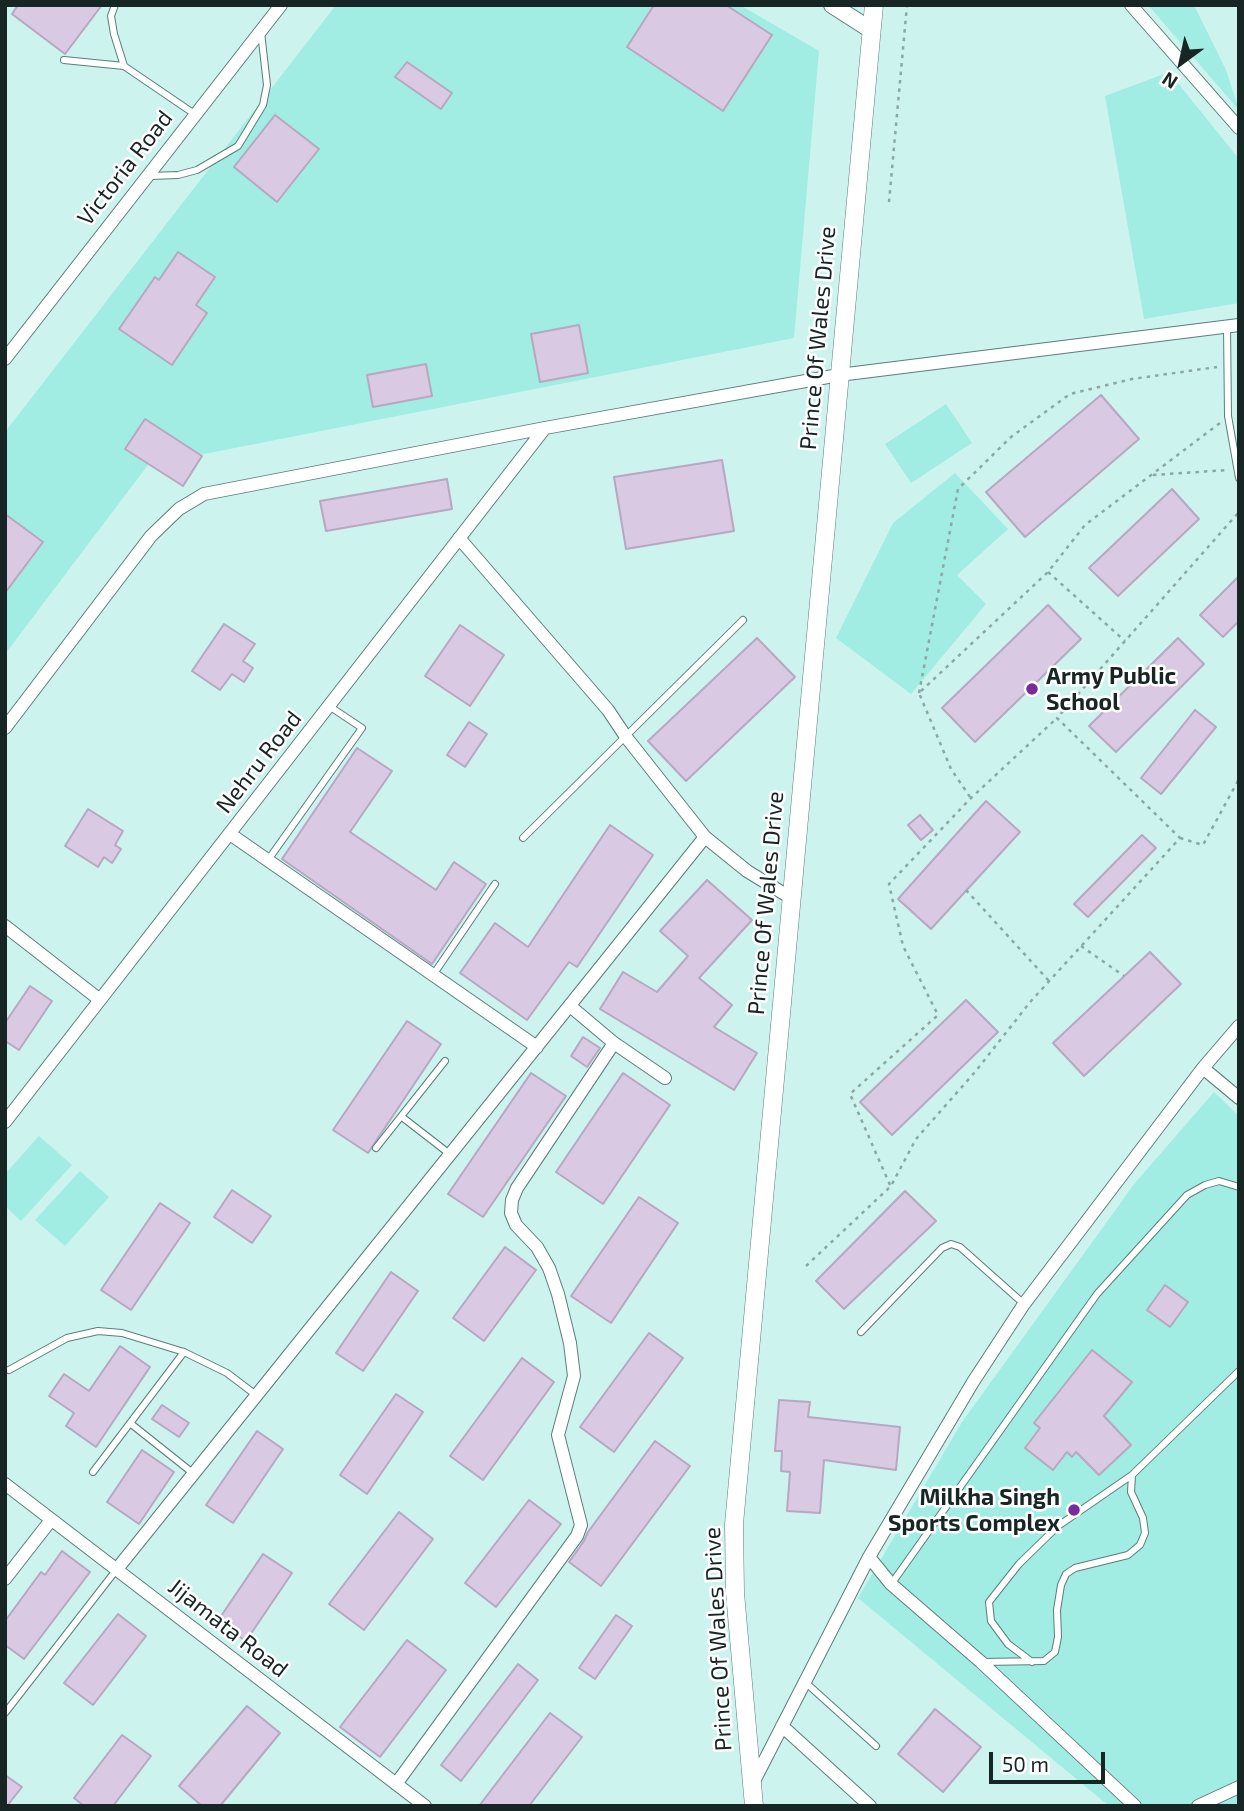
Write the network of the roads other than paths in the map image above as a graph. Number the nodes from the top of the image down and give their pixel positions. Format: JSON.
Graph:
{"nodes":[{"id":1,"x":115,"y":5,"type":"edge"},
{"id":2,"x":281,"y":5,"type":"edge"},
{"id":3,"x":832,"y":5,"type":"edge"},
{"id":4,"x":873,"y":5,"type":"edge"},
{"id":5,"x":1130,"y":5,"type":"edge"},
{"id":6,"x":871,"y":30,"type":"junction"},
{"id":7,"x":261,"y":31,"type":"junction"},
{"id":8,"x":64,"y":60,"type":"dead end"},
{"id":9,"x":124,"y":66,"type":"junction"},
{"id":10,"x":196,"y":115,"type":"junction"},
{"id":11,"x":1239,"y":128,"type":"edge"},
{"id":12,"x":148,"y":176,"type":"junction"},
{"id":13,"x":1233,"y":325,"type":"edge"},
{"id":14,"x":5,"y":359,"type":"edge"},
{"id":15,"x":839,"y":375,"type":"junction"},
{"id":16,"x":545,"y":428,"type":"junction"},
{"id":17,"x":1237,"y":469,"type":"edge"},
{"id":18,"x":1239,"y":478,"type":"edge"},
{"id":19,"x":459,"y":538,"type":"junction"},
{"id":20,"x":743,"y":620,"type":"dead end"},
{"id":21,"x":329,"y":706,"type":"junction"},
{"id":22,"x":5,"y":728,"type":"edge"},
{"id":23,"x":625,"y":737,"type":"junction"},
{"id":24,"x":230,"y":834,"type":"junction"},
{"id":25,"x":705,"y":837,"type":"junction"},
{"id":26,"x":523,"y":838,"type":"dead end"},
{"id":27,"x":268,"y":860,"type":"junction"},
{"id":28,"x":495,"y":884,"type":"dead end"},
{"id":29,"x":791,"y":898,"type":"junction"},
{"id":30,"x":5,"y":926,"type":"edge"},
{"id":31,"x":433,"y":975,"type":"junction"},
{"id":32,"x":100,"y":1000,"type":"junction"},
{"id":33,"x":570,"y":1006,"type":"junction"},
{"id":34,"x":1239,"y":1026,"type":"edge"},
{"id":35,"x":614,"y":1043,"type":"junction"},
{"id":36,"x":537,"y":1047,"type":"junction"},
{"id":37,"x":446,"y":1061,"type":"dead end"},
{"id":38,"x":1203,"y":1068,"type":"junction"},
{"id":39,"x":665,"y":1078,"type":"dead end"},
{"id":40,"x":1239,"y":1098,"type":"edge"},
{"id":41,"x":402,"y":1117,"type":"junction"},
{"id":42,"x":5,"y":1122,"type":"edge"},
{"id":43,"x":376,"y":1147,"type":"dead end"},
{"id":44,"x":451,"y":1155,"type":"junction"},
{"id":45,"x":1239,"y":1187,"type":"edge"},
{"id":46,"x":1024,"y":1304,"type":"junction"},
{"id":47,"x":861,"y":1332,"type":"dead end"},
{"id":48,"x":184,"y":1352,"type":"junction"},
{"id":49,"x":9,"y":1370,"type":"dead end"},
{"id":50,"x":1239,"y":1370,"type":"edge"},
{"id":51,"x":257,"y":1396,"type":"junction"},
{"id":52,"x":130,"y":1423,"type":"junction"},
{"id":53,"x":93,"y":1472,"type":"dead end"},
{"id":54,"x":194,"y":1474,"type":"junction"},
{"id":55,"x":1132,"y":1475,"type":"junction"},
{"id":56,"x":5,"y":1484,"type":"edge"},
{"id":57,"x":51,"y":1520,"type":"junction"},
{"id":58,"x":869,"y":1557,"type":"junction"},
{"id":59,"x":117,"y":1569,"type":"junction"},
{"id":60,"x":5,"y":1579,"type":"edge"},
{"id":61,"x":891,"y":1584,"type":"junction"},
{"id":62,"x":981,"y":1662,"type":"junction"},
{"id":63,"x":1032,"y":1662,"type":"junction"},
{"id":64,"x":805,"y":1682,"type":"junction"},
{"id":65,"x":5,"y":1713,"type":"edge"},
{"id":66,"x":782,"y":1726,"type":"junction"},
{"id":67,"x":876,"y":1746,"type":"dead end"},
{"id":68,"x":396,"y":1784,"type":"junction"},
{"id":69,"x":752,"y":1786,"type":"junction"},
{"id":70,"x":1239,"y":1787,"type":"edge"},
{"id":71,"x":425,"y":1806,"type":"edge"},
{"id":72,"x":754,"y":1806,"type":"edge"},
{"id":73,"x":870,"y":1806,"type":"edge"},
{"id":74,"x":1135,"y":1806,"type":"edge"},
{"id":75,"x":1198,"y":1806,"type":"edge"}],
"edges":[{"from":1,"to":9,"type":"lane"},
{"from":2,"to":7,"type":"street","name":"Victoria Road"},
{"from":3,"to":6,"type":"street"},
{"from":4,"to":6,"type":"main road","name":"Prince Of Wales Drive"},
{"from":5,"to":11,"type":"street"},
{"from":6,"to":15,"type":"main road","name":"Prince Of Wales Drive"},
{"from":7,"to":10,"type":"street","name":"Victoria Road"},
{"from":7,"to":12,"type":"lane"},
{"from":8,"to":9,"type":"lane"},
{"from":9,"to":10,"type":"lane"},
{"from":10,"to":12,"type":"street","name":"Victoria Road"},
{"from":12,"to":14,"type":"street","name":"Victoria Road"},
{"from":13,"to":15,"type":"street"},
{"from":13,"to":17,"type":"lane"},
{"from":15,"to":16,"type":"street"},
{"from":15,"to":29,"type":"main road","name":"Prince Of Wales Drive"},
{"from":16,"to":19,"type":"street","name":"Nehru Road"},
{"from":16,"to":22,"type":"street"},
{"from":17,"to":18,"type":"lane"},
{"from":19,"to":21,"type":"street","name":"Nehru Road"},
{"from":19,"to":23,"type":"street"},
{"from":20,"to":23,"type":"lane"},
{"from":21,"to":24,"type":"street","name":"Nehru Road"},
{"from":21,"to":27,"type":"lane"},
{"from":23,"to":25,"type":"street"},
{"from":23,"to":26,"type":"lane"},
{"from":24,"to":27,"type":"street"},
{"from":24,"to":32,"type":"street","name":"Nehru Road"},
{"from":25,"to":29,"type":"street"},
{"from":25,"to":33,"type":"street"},
{"from":27,"to":31,"type":"street"},
{"from":28,"to":31,"type":"lane"},
{"from":29,"to":69,"type":"main road","name":"Prince Of Wales Drive"},
{"from":30,"to":32,"type":"street"},
{"from":31,"to":36,"type":"street"},
{"from":32,"to":42,"type":"street","name":"Nehru Road"},
{"from":33,"to":35,"type":"street"},
{"from":33,"to":36,"type":"street"},
{"from":34,"to":38,"type":"street"},
{"from":35,"to":39,"type":"street"},
{"from":35,"to":68,"type":"street"},
{"from":36,"to":44,"type":"street"},
{"from":37,"to":41,"type":"lane"},
{"from":38,"to":40,"type":"street"},
{"from":38,"to":46,"type":"street"},
{"from":41,"to":43,"type":"lane"},
{"from":41,"to":44,"type":"lane"},
{"from":44,"to":51,"type":"street"},
{"from":45,"to":61,"type":"lane"},
{"from":46,"to":47,"type":"lane"},
{"from":46,"to":58,"type":"street"},
{"from":48,"to":49,"type":"lane"},
{"from":48,"to":51,"type":"lane"},
{"from":48,"to":52,"type":"lane"},
{"from":50,"to":55,"type":"lane"},
{"from":51,"to":54,"type":"street"},
{"from":52,"to":53,"type":"lane"},
{"from":52,"to":54,"type":"lane"},
{"from":54,"to":59,"type":"street"},
{"from":55,"to":63,"type":"lane"},
{"from":55,"to":63,"type":"lane"},
{"from":56,"to":57,"type":"street","name":"Jijamata Road"},
{"from":57,"to":59,"type":"street","name":"Jijamata Road"},
{"from":57,"to":60,"type":"street"},
{"from":58,"to":61,"type":"street"},
{"from":58,"to":64,"type":"street"},
{"from":59,"to":65,"type":"lane"},
{"from":59,"to":68,"type":"street","name":"Jijamata Road"},
{"from":61,"to":62,"type":"street"},
{"from":62,"to":63,"type":"lane"},
{"from":62,"to":74,"type":"street"},
{"from":64,"to":66,"type":"street"},
{"from":64,"to":67,"type":"lane"},
{"from":66,"to":69,"type":"street"},
{"from":66,"to":73,"type":"street"},
{"from":68,"to":71,"type":"street","name":"Jijamata Road"},
{"from":69,"to":72,"type":"main road","name":"Prince Of Wales Drive"},
{"from":70,"to":75,"type":"street"}]}
